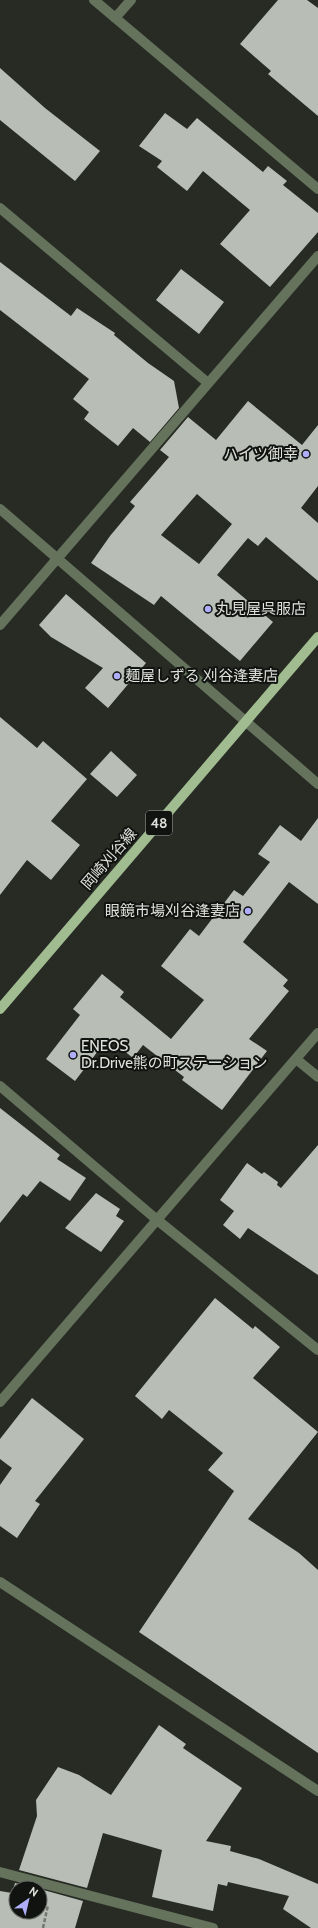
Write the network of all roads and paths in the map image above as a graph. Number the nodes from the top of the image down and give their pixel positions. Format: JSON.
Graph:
{"nodes":[{"id":1,"x":94,"y":0,"type":"edge"},
{"id":2,"x":130,"y":0,"type":"edge"},
{"id":3,"x":115,"y":18,"type":"junction"},
{"id":4,"x":318,"y":189,"type":"edge"},
{"id":5,"x":0,"y":208,"type":"edge"},
{"id":6,"x":318,"y":256,"type":"edge"},
{"id":7,"x":208,"y":383,"type":"junction"},
{"id":8,"x":0,"y":509,"type":"edge"},
{"id":9,"x":57,"y":558,"type":"junction"},
{"id":10,"x":0,"y":625,"type":"edge"},
{"id":11,"x":318,"y":637,"type":"edge"},
{"id":12,"x":246,"y":722,"type":"junction"},
{"id":13,"x":318,"y":784,"type":"edge"},
{"id":14,"x":0,"y":1009,"type":"edge"},
{"id":15,"x":318,"y":1033,"type":"edge"},
{"id":16,"x":296,"y":1058,"type":"junction"},
{"id":17,"x":318,"y":1077,"type":"edge"},
{"id":18,"x":0,"y":1086,"type":"edge"},
{"id":19,"x":156,"y":1219,"type":"junction"},
{"id":20,"x":318,"y":1350,"type":"edge"},
{"id":21,"x":0,"y":1402,"type":"edge"},
{"id":22,"x":0,"y":1582,"type":"edge"},
{"id":23,"x":318,"y":1791,"type":"edge"},
{"id":24,"x":0,"y":1872,"type":"edge"},
{"id":25,"x":213,"y":1928,"type":"edge"}],
"edges":[{"from":1,"to":3,"type":"street"},
{"from":2,"to":3,"type":"street"},
{"from":3,"to":4,"type":"street"},
{"from":5,"to":7,"type":"street"},
{"from":6,"to":7,"type":"street"},
{"from":7,"to":9,"type":"street"},
{"from":8,"to":9,"type":"street"},
{"from":9,"to":10,"type":"street"},
{"from":9,"to":12,"type":"street"},
{"from":11,"to":12,"type":"main road","name":"岡崎刈谷線","number":"48"},
{"from":12,"to":13,"type":"street"},
{"from":12,"to":14,"type":"main road","name":"岡崎刈谷線","number":"48"},
{"from":15,"to":16,"type":"street"},
{"from":16,"to":17,"type":"street"},
{"from":16,"to":19,"type":"street"},
{"from":18,"to":19,"type":"street"},
{"from":19,"to":20,"type":"street"},
{"from":19,"to":21,"type":"street"},
{"from":22,"to":23,"type":"street"},
{"from":24,"to":25,"type":"street"}]}
